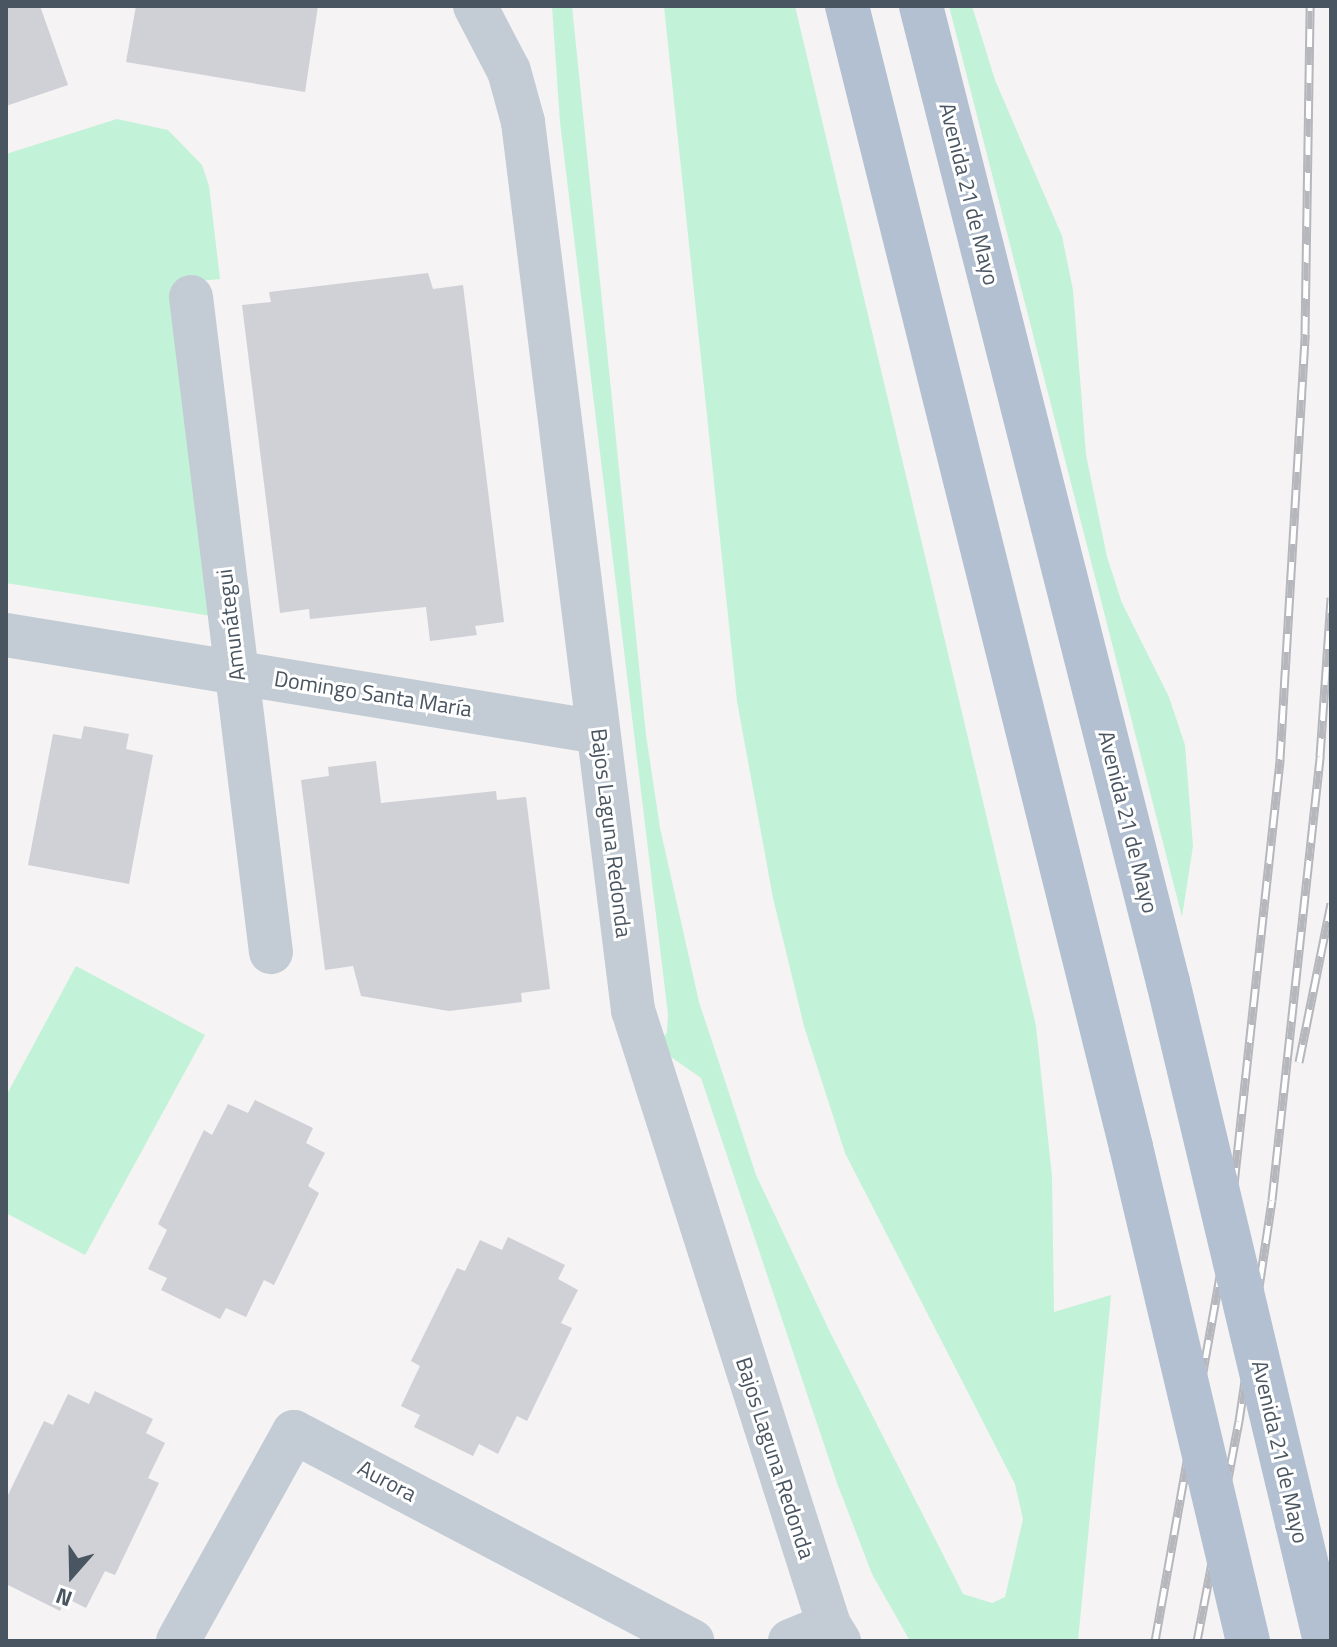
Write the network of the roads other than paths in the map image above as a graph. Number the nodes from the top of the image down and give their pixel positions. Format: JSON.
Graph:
{"nodes":[{"id":1,"x":475,"y":6,"type":"edge"},
{"id":2,"x":847,"y":6,"type":"edge"},
{"id":3,"x":921,"y":6,"type":"edge"},
{"id":4,"x":191,"y":297,"type":"dead end"},
{"id":5,"x":6,"y":635,"type":"edge"},
{"id":6,"x":237,"y":673,"type":"junction"},
{"id":7,"x":598,"y":732,"type":"junction"},
{"id":8,"x":271,"y":952,"type":"dead end"},
{"id":9,"x":819,"y":1636,"type":"edge"},
{"id":10,"x":178,"y":1641,"type":"edge"},
{"id":11,"x":692,"y":1641,"type":"edge"},
{"id":12,"x":1248,"y":1641,"type":"edge"},
{"id":13,"x":1325,"y":1641,"type":"edge"}],
"edges":[{"from":1,"to":7,"type":"street","name":"Bajos Laguna Redonda"},
{"from":2,"to":12,"type":"main road","bridge":true},
{"from":3,"to":13,"type":"main road","name":"Avenida 21 de Mayo","bridge":true},
{"from":4,"to":6,"type":"street","name":"Amunátegui"},
{"from":5,"to":6,"type":"street","name":"Domingo Santa María"},
{"from":6,"to":7,"type":"street","name":"Domingo Santa María"},
{"from":6,"to":8,"type":"street","name":"Amunátegui"},
{"from":7,"to":9,"type":"street","name":"Bajos Laguna Redonda"},
{"from":10,"to":11,"type":"street","name":"Aurora"}]}
